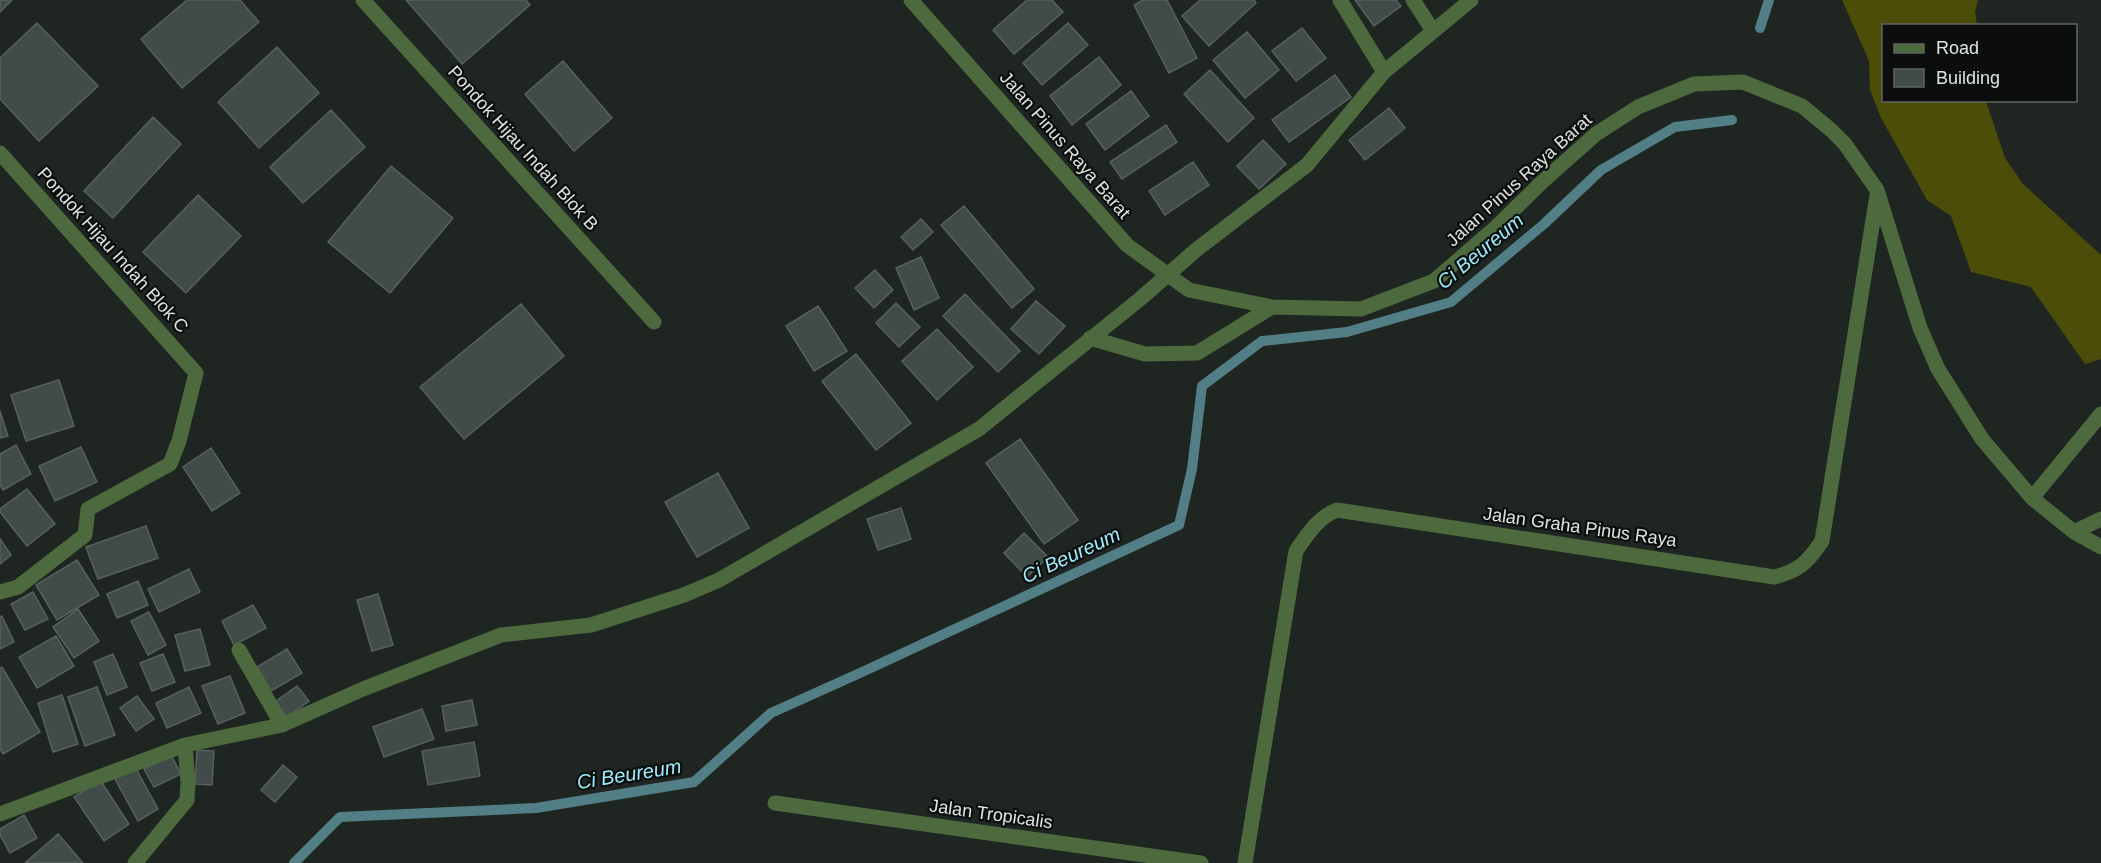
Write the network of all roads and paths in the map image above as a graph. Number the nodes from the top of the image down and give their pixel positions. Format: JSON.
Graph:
{"nodes":[{"id":1,"x":363,"y":0,"type":"edge"},
{"id":2,"x":911,"y":0,"type":"edge"},
{"id":3,"x":1340,"y":0,"type":"edge"},
{"id":4,"x":1413,"y":0,"type":"edge"},
{"id":5,"x":1472,"y":0,"type":"edge"},
{"id":6,"x":1433,"y":31,"type":"junction"},
{"id":7,"x":1384,"y":72,"type":"junction"},
{"id":8,"x":0,"y":153,"type":"edge"},
{"id":9,"x":1877,"y":190,"type":"junction"},
{"id":10,"x":1272,"y":307,"type":"junction"},
{"id":11,"x":654,"y":322,"type":"dead end"},
{"id":12,"x":1090,"y":338,"type":"junction"},
{"id":13,"x":2101,"y":414,"type":"edge"},
{"id":14,"x":2032,"y":498,"type":"junction"},
{"id":15,"x":2101,"y":519,"type":"edge"},
{"id":16,"x":2074,"y":532,"type":"junction"},
{"id":17,"x":2101,"y":547,"type":"edge"},
{"id":18,"x":0,"y":592,"type":"edge"},
{"id":19,"x":239,"y":650,"type":"dead end"},
{"id":20,"x":282,"y":725,"type":"junction"},
{"id":21,"x":185,"y":745,"type":"junction"},
{"id":22,"x":775,"y":803,"type":"dead end"},
{"id":23,"x":2,"y":809,"type":"edge"},
{"id":24,"x":135,"y":863,"type":"edge"},
{"id":25,"x":1201,"y":863,"type":"edge"},
{"id":26,"x":1245,"y":863,"type":"edge"}],
"edges":[{"from":1,"to":11,"type":"street","name":"Pondok Hijau Indah Blok B"},
{"from":2,"to":10,"type":"street","name":"Jalan Pinus Raya Barat"},
{"from":3,"to":7,"type":"street"},
{"from":4,"to":6,"type":"street"},
{"from":5,"to":6,"type":"street"},
{"from":6,"to":7,"type":"street"},
{"from":7,"to":12,"type":"street"},
{"from":8,"to":18,"type":"street","name":"Pondok Hijau Indah Blok C"},
{"from":9,"to":10,"type":"street","name":"Jalan Pinus Raya Barat"},
{"from":9,"to":14,"type":"street","name":"Jalan Pinus Raya Barat"},
{"from":9,"to":26,"type":"street","name":"Jalan Graha Pinus Raya"},
{"from":10,"to":12,"type":"street"},
{"from":12,"to":20,"type":"street"},
{"from":13,"to":14,"type":"street"},
{"from":14,"to":16,"type":"street","name":"Jalan Pinus Raya Barat"},
{"from":15,"to":16,"type":"street"},
{"from":16,"to":17,"type":"street","name":"Jalan Pinus Raya Barat"},
{"from":19,"to":20,"type":"street"},
{"from":20,"to":21,"type":"street"},
{"from":21,"to":23,"type":"street"},
{"from":21,"to":24,"type":"street"},
{"from":22,"to":25,"type":"street","name":"Jalan Tropicalis"}]}
